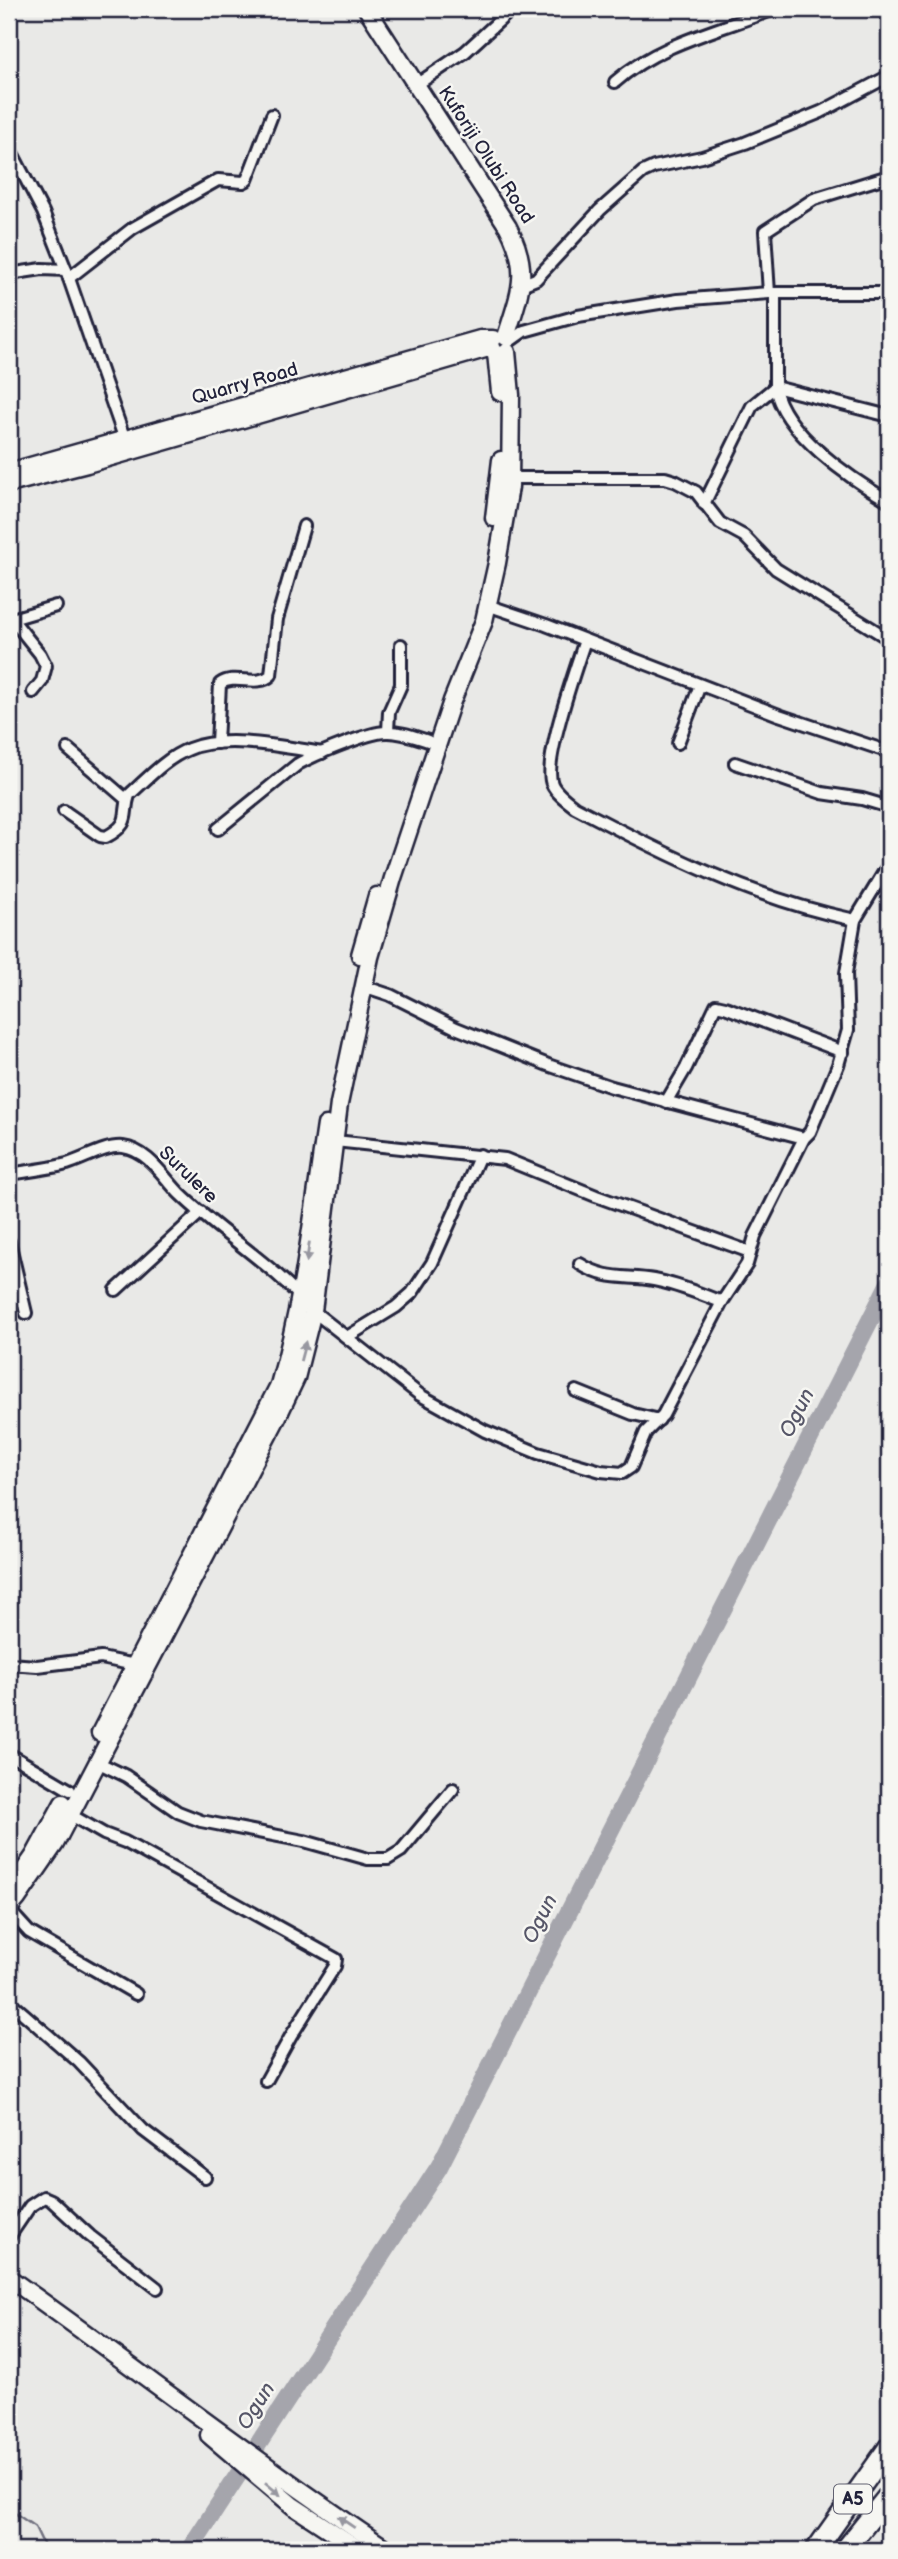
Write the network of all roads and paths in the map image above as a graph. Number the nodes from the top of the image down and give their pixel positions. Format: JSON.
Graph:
{"nodes":[{"id":1,"x":512,"y":9,"type":"edge"},
{"id":2,"x":774,"y":9,"type":"edge"},
{"id":3,"x":368,"y":10,"type":"edge"},
{"id":4,"x":761,"y":11,"type":"edge"},
{"id":5,"x":889,"y":76,"type":"edge"},
{"id":6,"x":615,"y":82,"type":"dead end"},
{"id":7,"x":416,"y":85,"type":"junction"},
{"id":8,"x":272,"y":115,"type":"dead end"},
{"id":9,"x":9,"y":148,"type":"edge"},
{"id":10,"x":889,"y":176,"type":"edge"},
{"id":11,"x":9,"y":274,"type":"edge"},
{"id":12,"x":68,"y":274,"type":"junction"},
{"id":13,"x":521,"y":285,"type":"junction"},
{"id":14,"x":772,"y":293,"type":"junction"},
{"id":15,"x":889,"y":293,"type":"edge"},
{"id":16,"x":501,"y":345,"type":"junction"},
{"id":17,"x":775,"y":387,"type":"junction"},
{"id":18,"x":889,"y":415,"type":"edge"},
{"id":19,"x":125,"y":440,"type":"junction"},
{"id":20,"x":9,"y":472,"type":"edge"},
{"id":21,"x":510,"y":478,"type":"junction"},
{"id":22,"x":9,"y":484,"type":"edge"},
{"id":23,"x":889,"y":501,"type":"edge"},
{"id":24,"x":704,"y":504,"type":"junction"},
{"id":25,"x":304,"y":526,"type":"dead end"},
{"id":26,"x":487,"y":605,"type":"junction"},
{"id":27,"x":56,"y":606,"type":"dead end"},
{"id":28,"x":10,"y":617,"type":"edge"},
{"id":29,"x":889,"y":639,"type":"edge"},
{"id":30,"x":585,"y":640,"type":"junction"},
{"id":31,"x":401,"y":645,"type":"dead end"},
{"id":32,"x":701,"y":685,"type":"junction"},
{"id":33,"x":33,"y":692,"type":"dead end"},
{"id":34,"x":388,"y":731,"type":"junction"},
{"id":35,"x":428,"y":741,"type":"junction"},
{"id":36,"x":217,"y":743,"type":"junction"},
{"id":37,"x":678,"y":743,"type":"dead end"},
{"id":38,"x":68,"y":749,"type":"dead end"},
{"id":39,"x":889,"y":751,"type":"edge"},
{"id":40,"x":322,"y":753,"type":"junction"},
{"id":41,"x":735,"y":763,"type":"dead end"},
{"id":42,"x":127,"y":800,"type":"junction"},
{"id":43,"x":889,"y":807,"type":"edge"},
{"id":44,"x":64,"y":811,"type":"dead end"},
{"id":45,"x":218,"y":829,"type":"dead end"},
{"id":46,"x":889,"y":864,"type":"edge"},
{"id":47,"x":855,"y":920,"type":"junction"},
{"id":48,"x":363,"y":986,"type":"junction"},
{"id":49,"x":843,"y":1052,"type":"junction"},
{"id":50,"x":666,"y":1102,"type":"junction"},
{"id":51,"x":804,"y":1138,"type":"junction"},
{"id":52,"x":335,"y":1141,"type":"junction"},
{"id":53,"x":480,"y":1155,"type":"junction"},
{"id":54,"x":9,"y":1174,"type":"edge"},
{"id":55,"x":201,"y":1212,"type":"junction"},
{"id":56,"x":9,"y":1241,"type":"edge"},
{"id":57,"x":750,"y":1252,"type":"junction"},
{"id":58,"x":580,"y":1264,"type":"dead end"},
{"id":59,"x":13,"y":1279,"type":"edge"},
{"id":60,"x":116,"y":1290,"type":"dead end"},
{"id":61,"x":300,"y":1295,"type":"junction"},
{"id":62,"x":722,"y":1302,"type":"junction"},
{"id":63,"x":313,"y":1311,"type":"junction"},
{"id":64,"x":26,"y":1313,"type":"dead end"},
{"id":65,"x":346,"y":1337,"type":"junction"},
{"id":66,"x":576,"y":1391,"type":"dead end"},
{"id":67,"x":659,"y":1420,"type":"junction"},
{"id":68,"x":9,"y":1664,"type":"edge"},
{"id":69,"x":135,"y":1665,"type":"junction"},
{"id":70,"x":9,"y":1754,"type":"edge"},
{"id":71,"x":97,"y":1762,"type":"junction"},
{"id":72,"x":453,"y":1789,"type":"dead end"},
{"id":73,"x":70,"y":1790,"type":"junction"},
{"id":74,"x":69,"y":1814,"type":"junction"},
{"id":75,"x":9,"y":1892,"type":"edge"},
{"id":76,"x":9,"y":1909,"type":"edge"},
{"id":77,"x":135,"y":1994,"type":"dead end"},
{"id":78,"x":9,"y":2001,"type":"edge"},
{"id":79,"x":266,"y":2081,"type":"dead end"},
{"id":80,"x":205,"y":2178,"type":"dead end"},
{"id":81,"x":9,"y":2237,"type":"edge"},
{"id":82,"x":9,"y":2278,"type":"edge"},
{"id":83,"x":9,"y":2284,"type":"edge"},
{"id":84,"x":156,"y":2288,"type":"dead end"},
{"id":85,"x":121,"y":2360,"type":"junction"},
{"id":86,"x":889,"y":2446,"type":"edge"},
{"id":87,"x":889,"y":2495,"type":"edge"},
{"id":88,"x":299,"y":2500,"type":"junction"},
{"id":89,"x":360,"y":2550,"type":"edge"},
{"id":90,"x":388,"y":2550,"type":"edge"},
{"id":91,"x":816,"y":2550,"type":"edge"},
{"id":92,"x":845,"y":2550,"type":"edge"}],
"edges":[{"from":1,"to":7,"type":"street"},
{"from":2,"to":4,"type":"street"},
{"from":3,"to":7,"type":"main road","name":"Kuforiji Olubi Road"},
{"from":4,"to":6,"type":"street"},
{"from":5,"to":13,"type":"street"},
{"from":7,"to":13,"type":"main road","name":"Kuforiji Olubi Road"},
{"from":8,"to":12,"type":"street"},
{"from":9,"to":12,"type":"street"},
{"from":10,"to":14,"type":"street"},
{"from":11,"to":12,"type":"street"},
{"from":12,"to":19,"type":"street"},
{"from":13,"to":16,"type":"main road","name":"Kuforiji Olubi Road"},
{"from":14,"to":15,"type":"street"},
{"from":14,"to":16,"type":"street"},
{"from":14,"to":17,"type":"street"},
{"from":16,"to":19,"type":"main road","name":"Quarry Road"},
{"from":16,"to":21,"type":"main road"},
{"from":16,"to":22,"type":"main road","name":"Quarry Road"},
{"from":16,"to":35,"type":"main road"},
{"from":17,"to":18,"type":"street"},
{"from":17,"to":23,"type":"street"},
{"from":17,"to":24,"type":"street"},
{"from":19,"to":20,"type":"main road","name":"Quarry Road"},
{"from":21,"to":24,"type":"street"},
{"from":21,"to":26,"type":"main road"},
{"from":24,"to":29,"type":"street"},
{"from":25,"to":36,"type":"street"},
{"from":26,"to":30,"type":"street"},
{"from":26,"to":48,"type":"main road"},
{"from":27,"to":28,"type":"street"},
{"from":28,"to":33,"type":"street"},
{"from":30,"to":32,"type":"street"},
{"from":30,"to":47,"type":"street"},
{"from":31,"to":34,"type":"street"},
{"from":32,"to":37,"type":"street"},
{"from":32,"to":39,"type":"street"},
{"from":34,"to":35,"type":"street"},
{"from":34,"to":40,"type":"street"},
{"from":35,"to":61,"type":"main road","one_way":true},
{"from":36,"to":40,"type":"street"},
{"from":36,"to":42,"type":"street"},
{"from":38,"to":42,"type":"street"},
{"from":40,"to":45,"type":"street"},
{"from":41,"to":43,"type":"street"},
{"from":42,"to":44,"type":"street"},
{"from":46,"to":47,"type":"street"},
{"from":47,"to":49,"type":"street"},
{"from":48,"to":50,"type":"street"},
{"from":48,"to":52,"type":"main road"},
{"from":49,"to":50,"type":"street"},
{"from":49,"to":51,"type":"street"},
{"from":50,"to":51,"type":"street"},
{"from":51,"to":57,"type":"street"},
{"from":52,"to":53,"type":"street"},
{"from":52,"to":63,"type":"main road"},
{"from":53,"to":57,"type":"street"},
{"from":53,"to":65,"type":"street"},
{"from":54,"to":55,"type":"street","name":"Surulere"},
{"from":55,"to":60,"type":"street"},
{"from":55,"to":61,"type":"street","name":"Surulere"},
{"from":56,"to":59,"type":"street"},
{"from":57,"to":62,"type":"street"},
{"from":58,"to":62,"type":"street"},
{"from":59,"to":64,"type":"street"},
{"from":61,"to":63,"type":"street","name":"Surulere"},
{"from":61,"to":69,"type":"main road"},
{"from":62,"to":67,"type":"street"},
{"from":63,"to":65,"type":"street","name":"Surulere"},
{"from":71,"to":63,"type":"main road","one_way":true},
{"from":65,"to":67,"type":"street","name":"Surulere"},
{"from":66,"to":67,"type":"street"},
{"from":68,"to":69,"type":"street"},
{"from":69,"to":73,"type":"main road"},
{"from":70,"to":73,"type":"street"},
{"from":71,"to":72,"type":"street"},
{"from":71,"to":74,"type":"main road"},
{"from":73,"to":75,"type":"main road"},
{"from":74,"to":76,"type":"main road"},
{"from":74,"to":79,"type":"street"},
{"from":76,"to":77,"type":"street"},
{"from":78,"to":80,"type":"street"},
{"from":81,"to":84,"type":"street"},
{"from":82,"to":85,"type":"main road"},
{"from":83,"to":85,"type":"main road"},
{"from":85,"to":88,"type":"main road"},
{"from":86,"to":91,"type":"highway","number":"A5"},
{"from":87,"to":92,"type":"highway","number":"A5"},
{"from":88,"to":89,"type":"main road"},
{"from":90,"to":88,"type":"main road","one_way":true}]}
